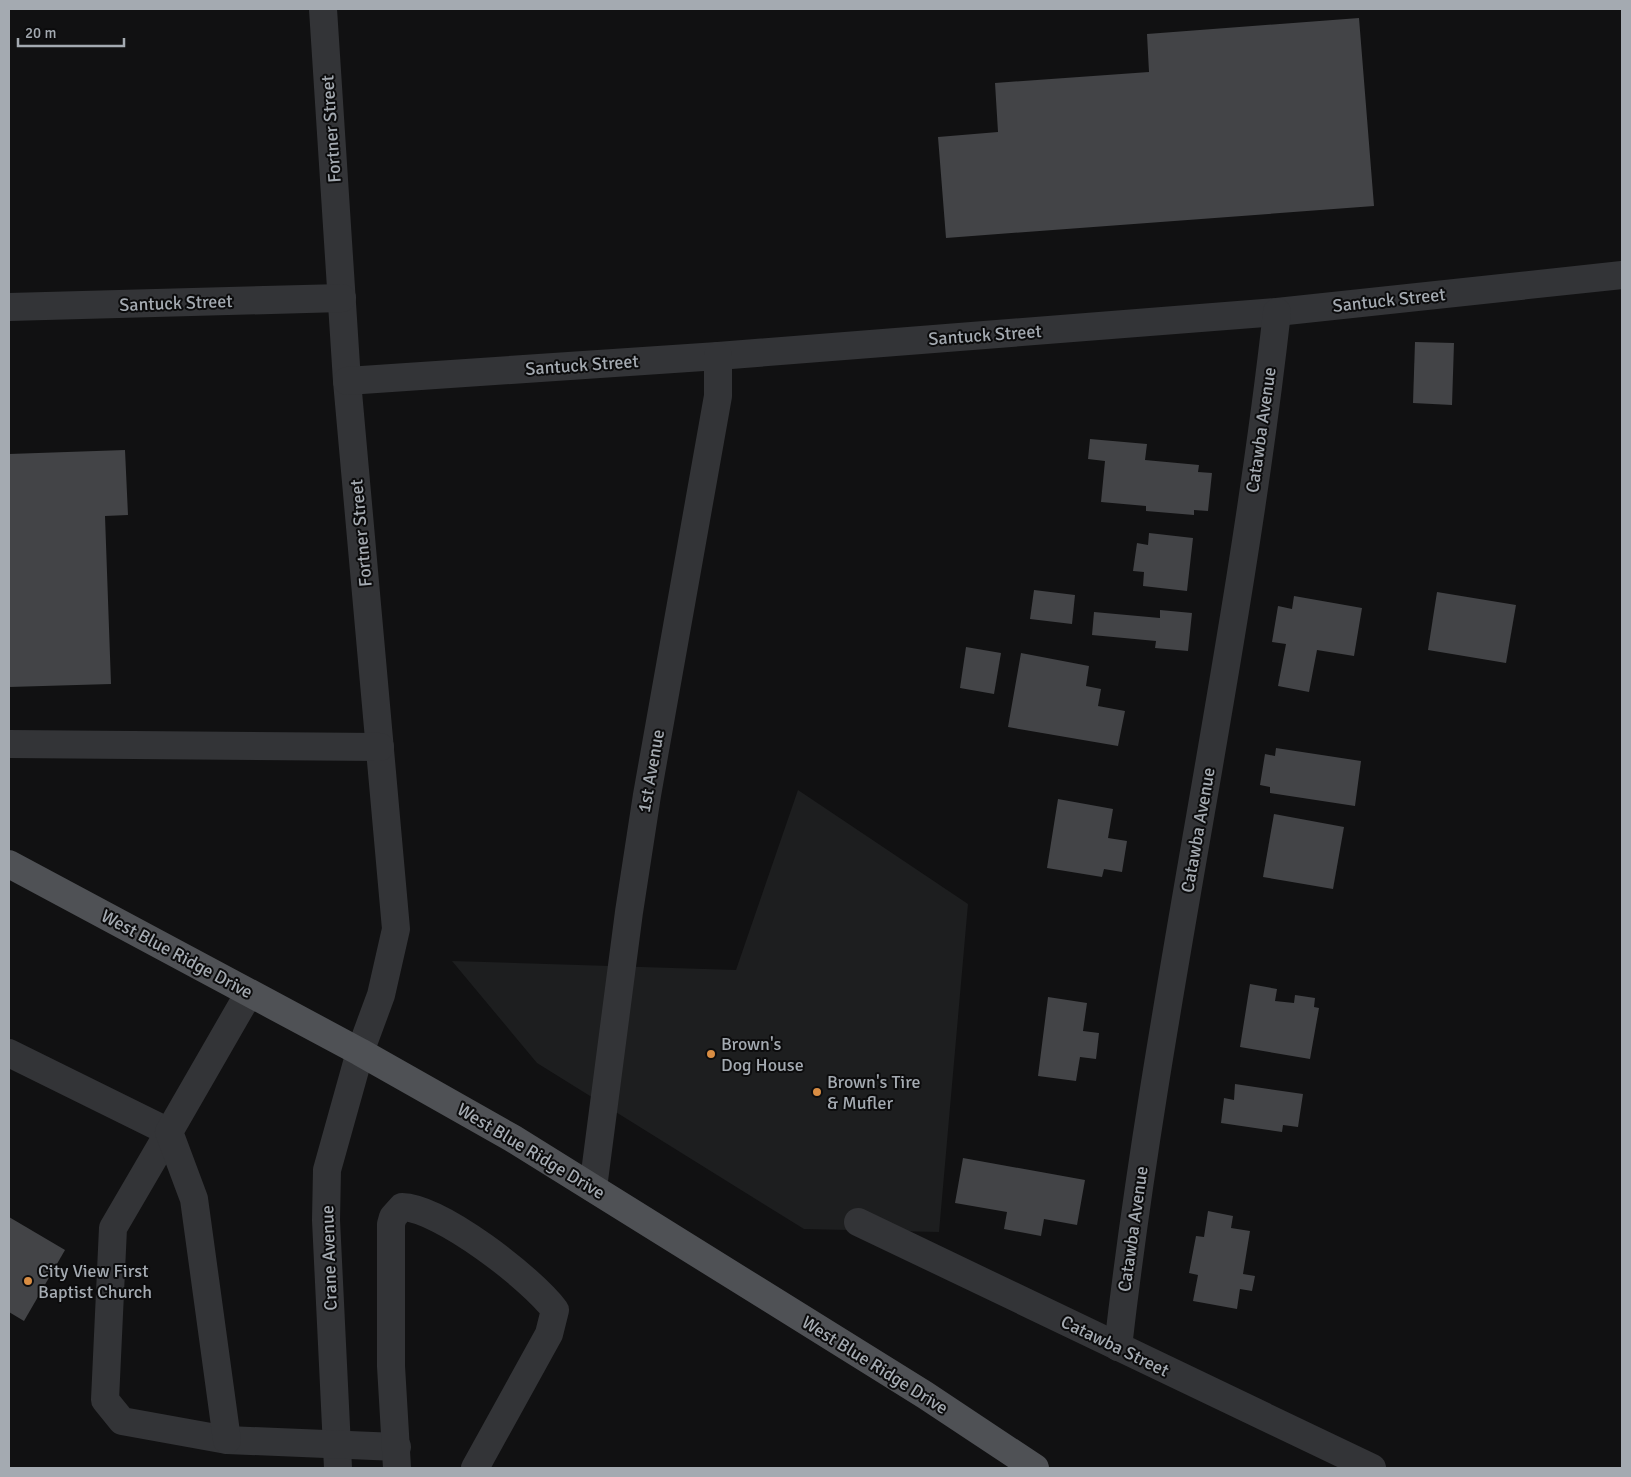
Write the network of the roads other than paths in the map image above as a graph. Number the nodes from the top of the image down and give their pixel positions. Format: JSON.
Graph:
{"nodes":[{"id":1,"x":323,"y":9,"type":"edge"},
{"id":2,"x":1622,"y":275,"type":"edge"},
{"id":3,"x":342,"y":298,"type":"junction"},
{"id":4,"x":9,"y":308,"type":"edge"},
{"id":5,"x":1277,"y":312,"type":"junction"},
{"id":6,"x":718,"y":356,"type":"junction"},
{"id":7,"x":347,"y":381,"type":"junction"},
{"id":8,"x":9,"y":744,"type":"edge"},
{"id":9,"x":380,"y":747,"type":"junction"},
{"id":10,"x":9,"y":864,"type":"edge"},
{"id":11,"x":249,"y":993,"type":"junction"},
{"id":12,"x":360,"y":1052,"type":"junction"},
{"id":13,"x":9,"y":1053,"type":"edge"},
{"id":14,"x":168,"y":1132,"type":"junction"},
{"id":15,"x":593,"y":1188,"type":"junction"},
{"id":16,"x":858,"y":1222,"type":"dead end"},
{"id":17,"x":1118,"y":1347,"type":"junction"},
{"id":18,"x":227,"y":1440,"type":"junction"},
{"id":19,"x":338,"y":1456,"type":"edge"},
{"id":20,"x":397,"y":1458,"type":"edge"},
{"id":21,"x":475,"y":1468,"type":"edge"},
{"id":22,"x":1035,"y":1468,"type":"edge"},
{"id":23,"x":1372,"y":1468,"type":"edge"}],
"edges":[{"from":1,"to":3,"type":"street","name":"Fortner Street"},
{"from":2,"to":5,"type":"street","name":"Santuck Street"},
{"from":3,"to":4,"type":"street","name":"Santuck Street"},
{"from":3,"to":7,"type":"street","name":"Fortner Street"},
{"from":5,"to":6,"type":"street","name":"Santuck Street"},
{"from":5,"to":17,"type":"street","name":"Catawba Avenue"},
{"from":6,"to":7,"type":"street","name":"Santuck Street"},
{"from":6,"to":15,"type":"street","name":"1st Avenue"},
{"from":7,"to":9,"type":"street","name":"Fortner Street"},
{"from":8,"to":9,"type":"street"},
{"from":9,"to":12,"type":"street","name":"Fortner Street"},
{"from":10,"to":11,"type":"main road","name":"West Blue Ridge Drive"},
{"from":11,"to":12,"type":"main road","name":"West Blue Ridge Drive"},
{"from":11,"to":14,"type":"street"},
{"from":12,"to":15,"type":"main road","name":"West Blue Ridge Drive"},
{"from":12,"to":19,"type":"street","name":"Crane Avenue"},
{"from":13,"to":14,"type":"street"},
{"from":14,"to":18,"type":"street"},
{"from":14,"to":18,"type":"street"},
{"from":15,"to":22,"type":"main road","name":"West Blue Ridge Drive"},
{"from":16,"to":17,"type":"street","name":"Catawba Street"},
{"from":17,"to":23,"type":"street","name":"Catawba Street"},
{"from":18,"to":19,"type":"street"},
{"from":19,"to":20,"type":"street"},
{"from":20,"to":21,"type":"street"}]}
